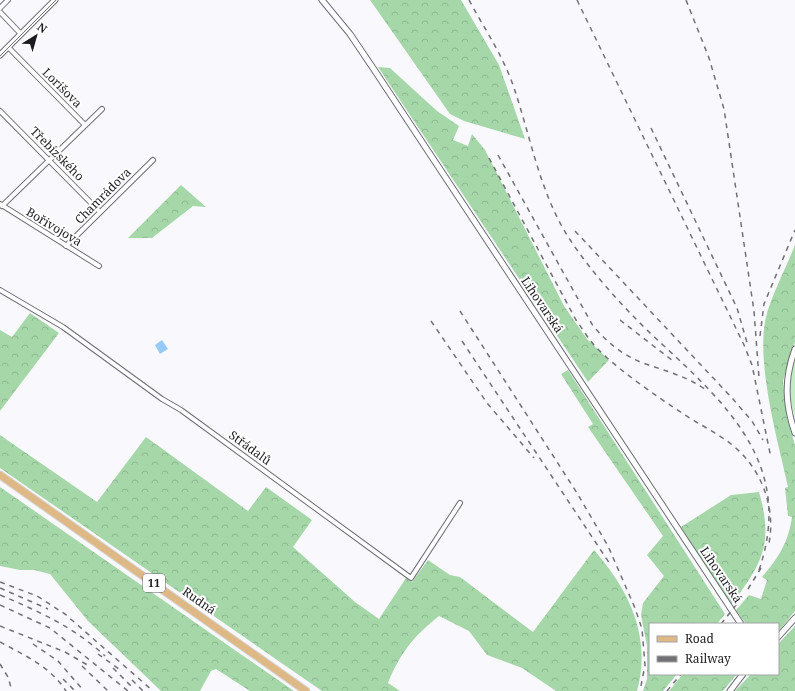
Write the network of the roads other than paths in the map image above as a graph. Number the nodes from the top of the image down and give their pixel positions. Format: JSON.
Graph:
{"nodes":[{"id":1,"x":8,"y":0,"type":"edge"},
{"id":2,"x":55,"y":0,"type":"edge"},
{"id":3,"x":322,"y":0,"type":"edge"},
{"id":4,"x":0,"y":8,"type":"edge"},
{"id":5,"x":0,"y":12,"type":"edge"},
{"id":6,"x":21,"y":34,"type":"junction"},
{"id":7,"x":8,"y":47,"type":"junction"},
{"id":8,"x":0,"y":55,"type":"edge"},
{"id":9,"x":102,"y":109,"type":"dead end"},
{"id":10,"x":0,"y":110,"type":"edge"},
{"id":11,"x":85,"y":125,"type":"junction"},
{"id":12,"x":49,"y":160,"type":"junction"},
{"id":13,"x":153,"y":160,"type":"dead end"},
{"id":14,"x":1,"y":205,"type":"edge"},
{"id":15,"x":100,"y":212,"type":"junction"},
{"id":16,"x":66,"y":246,"type":"junction"},
{"id":17,"x":99,"y":266,"type":"dead end"},
{"id":18,"x":0,"y":290,"type":"edge"},
{"id":19,"x":795,"y":350,"type":"edge"},
{"id":20,"x":795,"y":433,"type":"edge"},
{"id":21,"x":0,"y":475,"type":"edge"},
{"id":22,"x":460,"y":503,"type":"dead end"},
{"id":23,"x":795,"y":618,"type":"edge"},
{"id":24,"x":740,"y":623,"type":"edge"},
{"id":25,"x":779,"y":636,"type":"edge"},
{"id":26,"x":742,"y":675,"type":"edge"},
{"id":27,"x":306,"y":691,"type":"edge"},
{"id":28,"x":730,"y":691,"type":"edge"}],
"edges":[{"from":1,"to":4,"type":"street"},
{"from":2,"to":6,"type":"street"},
{"from":3,"to":24,"type":"street","name":"Lihovarská"},
{"from":5,"to":6,"type":"street"},
{"from":6,"to":7,"type":"street"},
{"from":7,"to":8,"type":"street"},
{"from":7,"to":11,"type":"street","name":"Lorišova"},
{"from":9,"to":11,"type":"street"},
{"from":10,"to":12,"type":"street","name":"Třebízského"},
{"from":11,"to":12,"type":"street"},
{"from":12,"to":14,"type":"street"},
{"from":12,"to":15,"type":"street","name":"Třebízského"},
{"from":13,"to":15,"type":"street","name":"Chamrádova"},
{"from":14,"to":16,"type":"street","name":"Bořivojova"},
{"from":15,"to":16,"type":"street","name":"Chamrádova"},
{"from":16,"to":17,"type":"street","name":"Bořivojova"},
{"from":18,"to":22,"type":"street","name":"Střádalů"},
{"from":19,"to":20,"type":"street"},
{"from":21,"to":27,"type":"main road","name":"Rudná","number":"11"},
{"from":23,"to":25,"type":"street"},
{"from":26,"to":28,"type":"street"}]}
